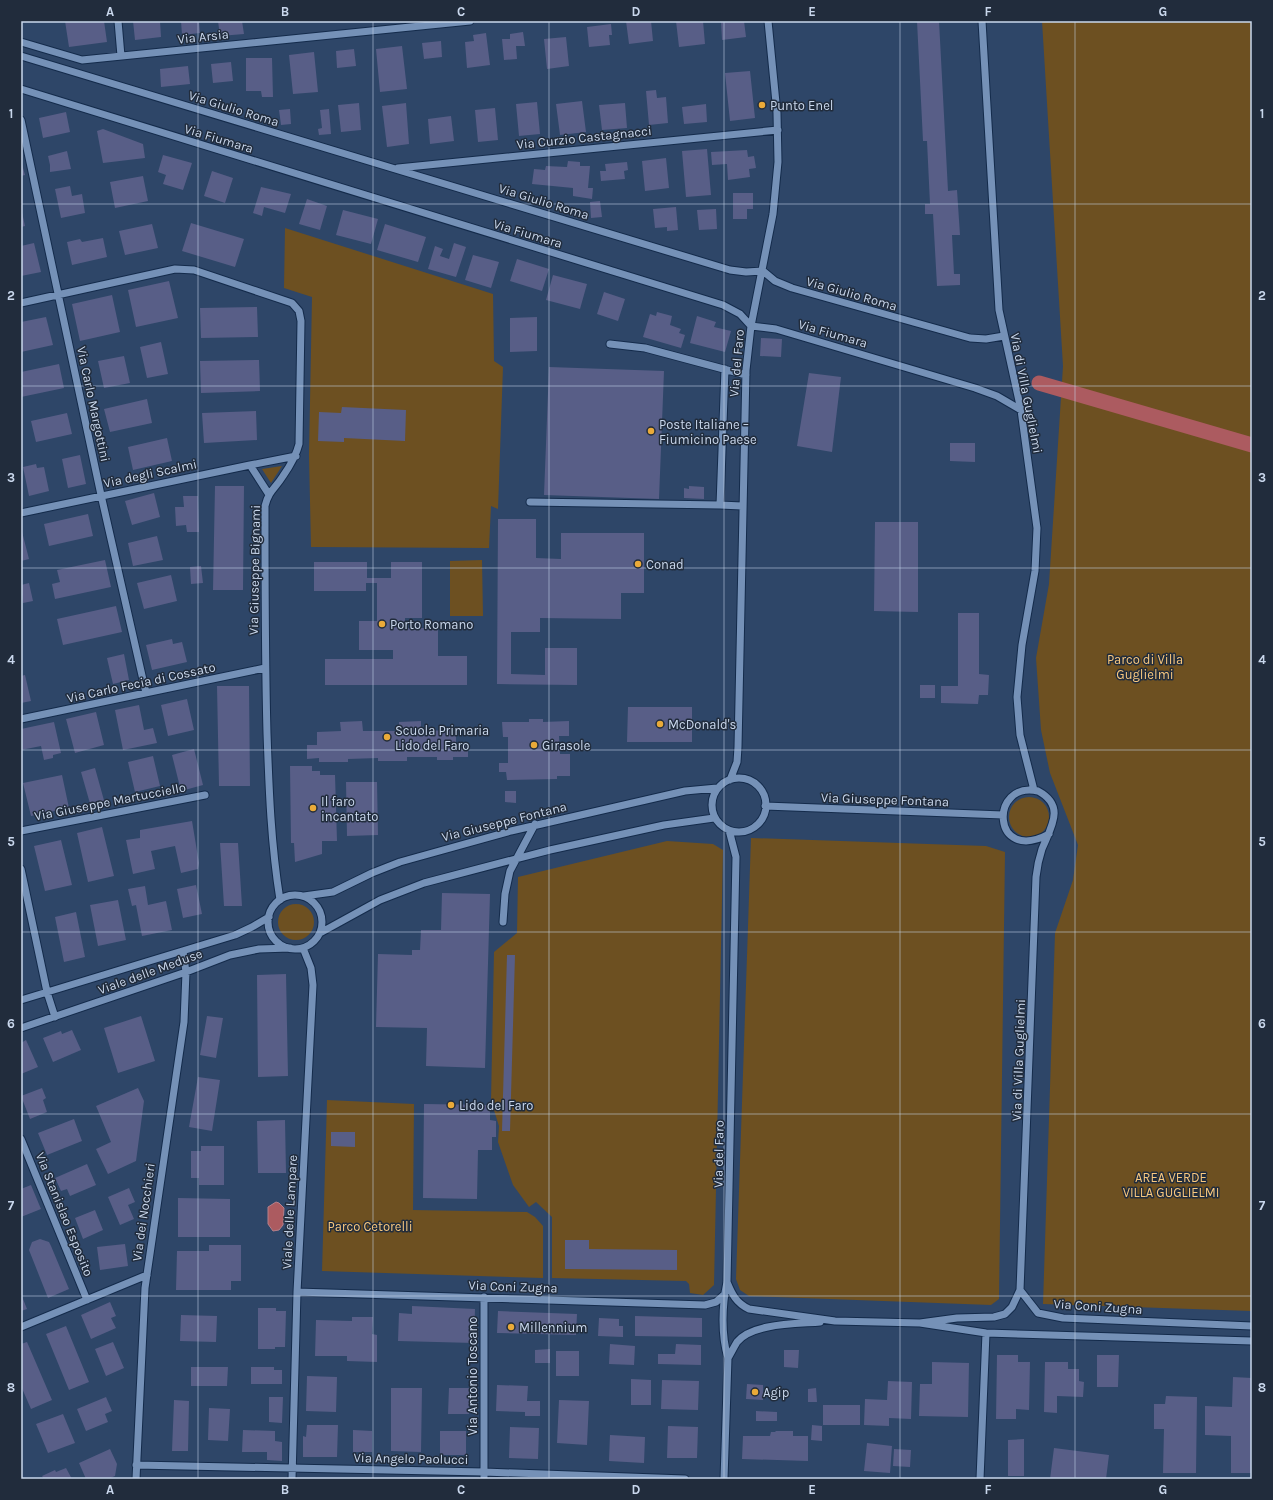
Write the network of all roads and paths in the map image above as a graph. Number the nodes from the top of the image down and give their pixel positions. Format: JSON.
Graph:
{"nodes":[{"id":1,"x":118,"y":21,"type":"edge"},
{"id":2,"x":470,"y":21,"type":"edge"},
{"id":3,"x":768,"y":21,"type":"edge"},
{"id":4,"x":982,"y":21,"type":"edge"},
{"id":5,"x":21,"y":42,"type":"edge"},
{"id":6,"x":21,"y":56,"type":"edge"},
{"id":7,"x":121,"y":56,"type":"junction"},
{"id":8,"x":82,"y":60,"type":"junction"},
{"id":9,"x":77,"y":73,"type":"junction"},
{"id":10,"x":21,"y":89,"type":"edge"},
{"id":11,"x":21,"y":120,"type":"edge"},
{"id":12,"x":778,"y":130,"type":"junction"},
{"id":13,"x":393,"y":168,"type":"junction"},
{"id":14,"x":763,"y":271,"type":"junction"},
{"id":15,"x":59,"y":295,"type":"junction"},
{"id":16,"x":21,"y":303,"type":"edge"},
{"id":17,"x":751,"y":326,"type":"junction"},
{"id":18,"x":1004,"y":336,"type":"junction"},
{"id":19,"x":610,"y":344,"type":"dead end"},
{"id":20,"x":725,"y":369,"type":"junction"},
{"id":21,"x":746,"y":375,"type":"junction"},
{"id":22,"x":1021,"y":410,"type":"junction"},
{"id":23,"x":296,"y":456,"type":"junction"},
{"id":24,"x":250,"y":465,"type":"junction"},
{"id":25,"x":268,"y":493,"type":"junction"},
{"id":26,"x":101,"y":495,"type":"junction"},
{"id":27,"x":530,"y":502,"type":"dead end"},
{"id":28,"x":720,"y":505,"type":"junction"},
{"id":29,"x":742,"y":506,"type":"junction"},
{"id":30,"x":21,"y":513,"type":"edge"},
{"id":31,"x":265,"y":668,"type":"junction"},
{"id":32,"x":146,"y":693,"type":"junction"},
{"id":33,"x":21,"y":719,"type":"edge"},
{"id":34,"x":730,"y":780,"type":"junction"},
{"id":35,"x":718,"y":788,"type":"junction"},
{"id":36,"x":1034,"y":790,"type":"junction"},
{"id":37,"x":205,"y":795,"type":"dead end"},
{"id":38,"x":765,"y":806,"type":"junction"},
{"id":39,"x":1003,"y":815,"type":"junction"},
{"id":40,"x":714,"y":818,"type":"junction"},
{"id":41,"x":535,"y":824,"type":"junction"},
{"id":42,"x":730,"y":830,"type":"junction"},
{"id":43,"x":21,"y":831,"type":"edge"},
{"id":44,"x":1049,"y":834,"type":"junction"},
{"id":45,"x":516,"y":858,"type":"junction"},
{"id":46,"x":21,"y":869,"type":"edge"},
{"id":47,"x":304,"y":896,"type":"junction"},
{"id":48,"x":280,"y":900,"type":"junction"},
{"id":49,"x":269,"y":916,"type":"junction"},
{"id":50,"x":504,"y":922,"type":"dead end"},
{"id":51,"x":320,"y":933,"type":"junction"},
{"id":52,"x":290,"y":948,"type":"junction"},
{"id":53,"x":303,"y":948,"type":"junction"},
{"id":54,"x":183,"y":951,"type":"junction"},
{"id":55,"x":186,"y":972,"type":"junction"},
{"id":56,"x":47,"y":992,"type":"junction"},
{"id":57,"x":21,"y":1000,"type":"edge"},
{"id":58,"x":55,"y":1017,"type":"junction"},
{"id":59,"x":21,"y":1028,"type":"edge"},
{"id":60,"x":21,"y":1138,"type":"edge"},
{"id":61,"x":147,"y":1275,"type":"junction"},
{"id":62,"x":727,"y":1282,"type":"junction"},
{"id":63,"x":1020,"y":1290,"type":"junction"},
{"id":64,"x":297,"y":1292,"type":"junction"},
{"id":65,"x":724,"y":1295,"type":"junction"},
{"id":66,"x":484,"y":1297,"type":"junction"},
{"id":67,"x":87,"y":1300,"type":"junction"},
{"id":68,"x":835,"y":1321,"type":"junction"},
{"id":69,"x":920,"y":1323,"type":"junction"},
{"id":70,"x":1252,"y":1326,"type":"edge"},
{"id":71,"x":21,"y":1327,"type":"edge"},
{"id":72,"x":986,"y":1333,"type":"junction"},
{"id":73,"x":1252,"y":1341,"type":"edge"},
{"id":74,"x":728,"y":1358,"type":"junction"},
{"id":75,"x":136,"y":1465,"type":"junction"},
{"id":76,"x":292,"y":1468,"type":"junction"},
{"id":77,"x":484,"y":1475,"type":"edge"},
{"id":78,"x":136,"y":1479,"type":"edge"},
{"id":79,"x":292,"y":1479,"type":"edge"},
{"id":80,"x":685,"y":1479,"type":"edge"},
{"id":81,"x":724,"y":1479,"type":"edge"},
{"id":82,"x":980,"y":1479,"type":"edge"}],
"edges":[{"from":1,"to":7,"type":"street"},
{"from":2,"to":7,"type":"street","name":"Via Arsia"},
{"from":3,"to":12,"type":"street","name":"Via del Faro"},
{"from":4,"to":18,"type":"street","name":"Via di Villa Guglielmi"},
{"from":5,"to":8,"type":"street","name":"Via Arsia"},
{"from":6,"to":9,"type":"street"},
{"from":7,"to":8,"type":"street","name":"Via Arsia"},
{"from":8,"to":9,"type":"street"},
{"from":9,"to":13,"type":"street","name":"Via Giulio Roma"},
{"from":10,"to":17,"type":"street","name":"Via Fiumara"},
{"from":11,"to":15,"type":"street","name":"Via Carlo Margottini"},
{"from":12,"to":13,"type":"street","name":"Via Curzio Castagnacci"},
{"from":12,"to":14,"type":"street","name":"Via del Faro"},
{"from":13,"to":14,"type":"street","name":"Via Giulio Roma"},
{"from":14,"to":17,"type":"street","name":"Via del Faro"},
{"from":14,"to":18,"type":"street","name":"Via Giulio Roma"},
{"from":15,"to":16,"type":"street","name":"Via Giuseppe Bignami"},
{"from":15,"to":23,"type":"street","name":"Via Giuseppe Bignami"},
{"from":15,"to":26,"type":"street","name":"Via Carlo Margottini"},
{"from":17,"to":21,"type":"street","name":"Via del Faro"},
{"from":17,"to":22,"type":"street","name":"Via Fiumara"},
{"from":18,"to":22,"type":"street","name":"Via di Villa Guglielmi"},
{"from":19,"to":20,"type":"street"},
{"from":20,"to":21,"type":"street"},
{"from":20,"to":28,"type":"street"},
{"from":21,"to":29,"type":"street","name":"Via del Faro"},
{"from":22,"to":36,"type":"street","name":"Via di Villa Guglielmi"},
{"from":23,"to":24,"type":"street","name":"Via degli Scalmi"},
{"from":23,"to":25,"type":"street","name":"Via Giuseppe Bignami"},
{"from":24,"to":25,"type":"street"},
{"from":24,"to":26,"type":"street","name":"Via degli Scalmi"},
{"from":25,"to":31,"type":"street","name":"Via Giuseppe Bignami"},
{"from":26,"to":30,"type":"street","name":"Via degli Scalmi"},
{"from":26,"to":32,"type":"street","name":"Via Carlo Margottini"},
{"from":27,"to":28,"type":"street"},
{"from":28,"to":29,"type":"street"},
{"from":29,"to":34,"type":"street","name":"Via del Faro"},
{"from":31,"to":32,"type":"street","name":"Via Carlo Fecia di Cossato"},
{"from":31,"to":48,"type":"street","name":"Via Giuseppe Bignami"},
{"from":32,"to":33,"type":"street","name":"Via Carlo Fecia di Cossato"},
{"from":34,"to":35,"type":"street"},
{"from":34,"to":38,"type":"street"},
{"from":35,"to":40,"type":"street"},
{"from":35,"to":41,"type":"street","name":"Via Giuseppe Fontana"},
{"from":36,"to":39,"type":"street"},
{"from":36,"to":44,"type":"street"},
{"from":37,"to":43,"type":"street","name":"Via Giuseppe Martucciello"},
{"from":38,"to":39,"type":"street","name":"Via Giuseppe Fontana"},
{"from":38,"to":42,"type":"street"},
{"from":39,"to":44,"type":"street"},
{"from":40,"to":42,"type":"street"},
{"from":40,"to":45,"type":"street"},
{"from":41,"to":45,"type":"street"},
{"from":41,"to":47,"type":"street","name":"Via Giuseppe Fontana"},
{"from":42,"to":62,"type":"street","name":"Via del Faro"},
{"from":44,"to":63,"type":"street","name":"Via di Villa Guglielmi"},
{"from":45,"to":50,"type":"street"},
{"from":45,"to":51,"type":"street"},
{"from":46,"to":56,"type":"street"},
{"from":47,"to":48,"type":"street"},
{"from":47,"to":51,"type":"street"},
{"from":48,"to":49,"type":"street"},
{"from":49,"to":52,"type":"street"},
{"from":49,"to":54,"type":"street","name":"Viale delle Meduse"},
{"from":51,"to":53,"type":"street"},
{"from":52,"to":53,"type":"street"},
{"from":52,"to":55,"type":"street","name":"Viale delle Meduse"},
{"from":53,"to":64,"type":"street","name":"Viale delle Lampare"},
{"from":54,"to":55,"type":"street","name":"Via dei Nocchieri"},
{"from":54,"to":56,"type":"street","name":"Viale delle Meduse"},
{"from":55,"to":58,"type":"street","name":"Viale delle Meduse"},
{"from":55,"to":61,"type":"street","name":"Via dei Nocchieri"},
{"from":56,"to":57,"type":"street","name":"Viale delle Meduse"},
{"from":56,"to":58,"type":"street"},
{"from":58,"to":59,"type":"street","name":"Viale delle Meduse"},
{"from":60,"to":67,"type":"street","name":"Via Stanislao Esposito"},
{"from":61,"to":67,"type":"street"},
{"from":61,"to":75,"type":"street","name":"Via dei Nocchieri"},
{"from":62,"to":65,"type":"street","name":"Via del Faro"},
{"from":62,"to":68,"type":"street"},
{"from":63,"to":69,"type":"street"},
{"from":63,"to":70,"type":"street","name":"Via Coni Zugna"},
{"from":64,"to":66,"type":"street","name":"Via Coni Zugna"},
{"from":64,"to":76,"type":"street","name":"Viale delle Lampare"},
{"from":65,"to":66,"type":"street","name":"Via Coni Zugna"},
{"from":65,"to":74,"type":"street","name":"Via del Faro"},
{"from":66,"to":77,"type":"street","name":"Via Antonio Toscano"},
{"from":67,"to":71,"type":"street"},
{"from":68,"to":69,"type":"street"},
{"from":68,"to":74,"type":"street"},
{"from":69,"to":72,"type":"street"},
{"from":72,"to":73,"type":"street"},
{"from":72,"to":82,"type":"street"},
{"from":74,"to":81,"type":"street","name":"Via del Faro"},
{"from":75,"to":76,"type":"street","name":"Via Angelo Paolucci"},
{"from":75,"to":78,"type":"street","name":"Via dei Nocchieri"},
{"from":76,"to":77,"type":"street","name":"Via Angelo Paolucci"},
{"from":76,"to":79,"type":"street","name":"Viale delle Lampare"},
{"from":77,"to":80,"type":"street","name":"Via Angelo Paolucci"}]}
